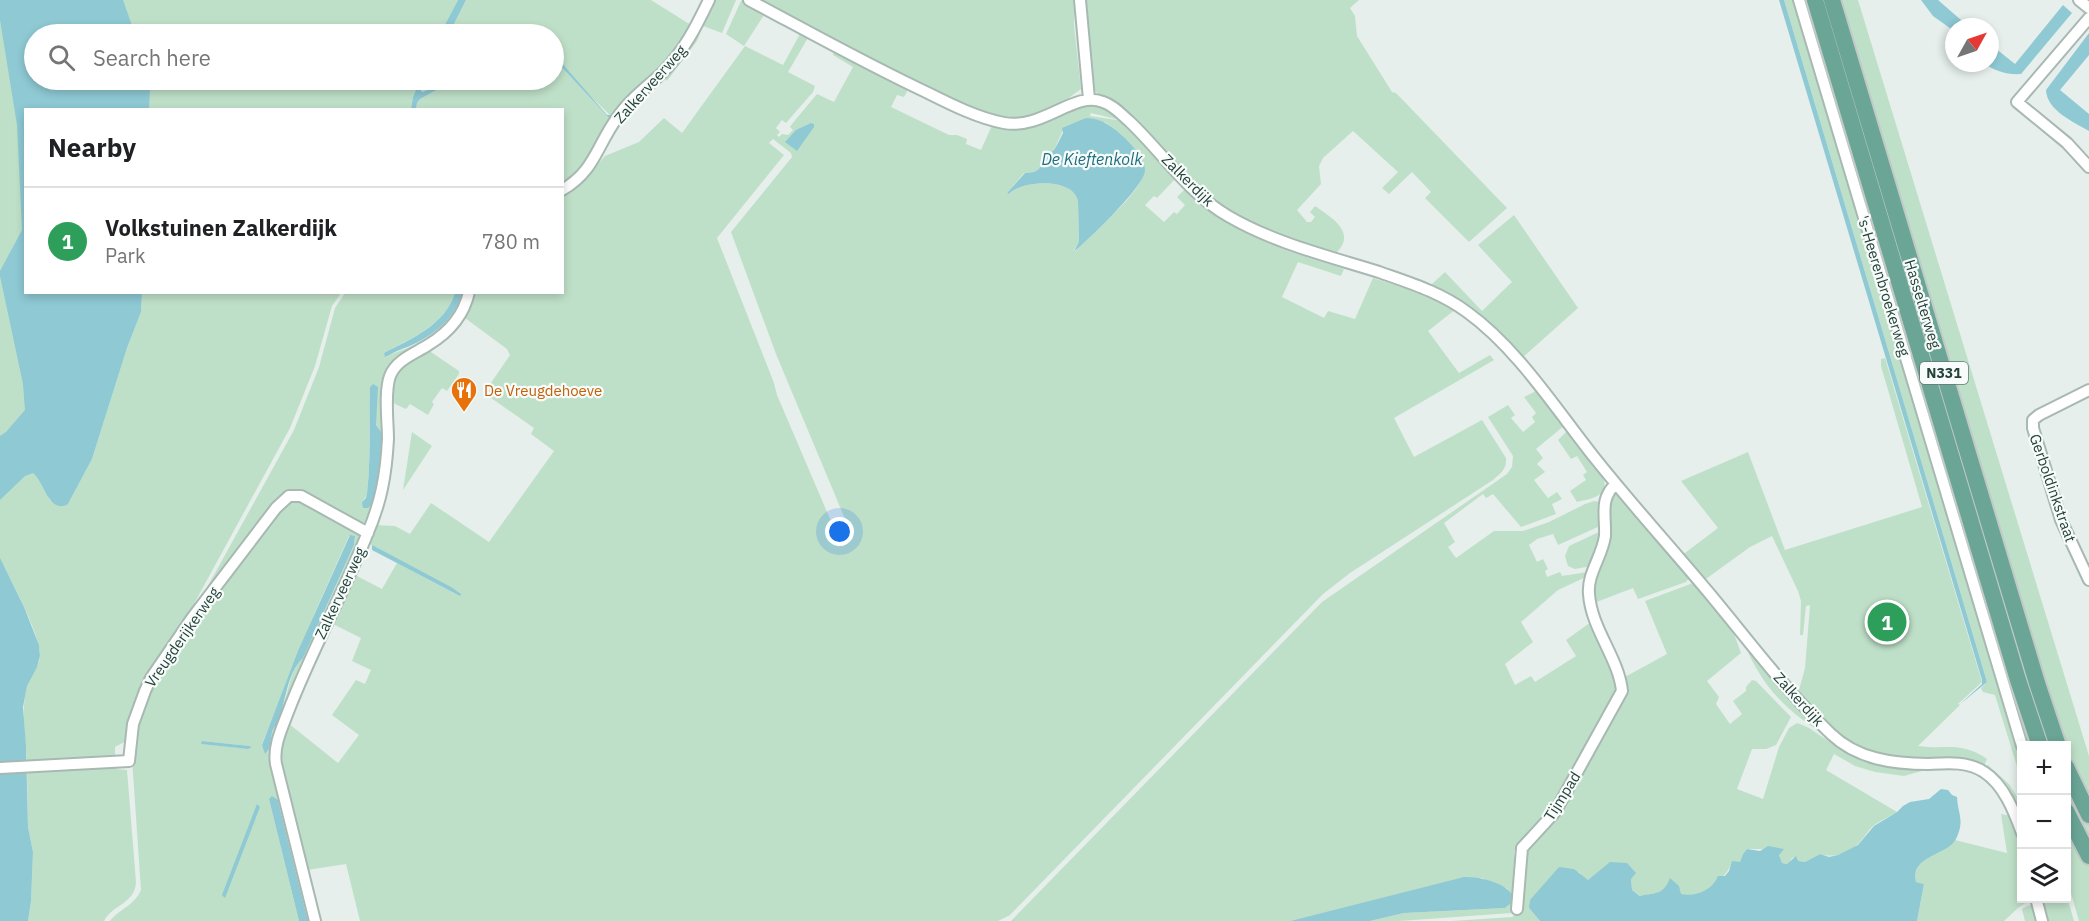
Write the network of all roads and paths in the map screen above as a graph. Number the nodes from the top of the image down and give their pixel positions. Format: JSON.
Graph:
{"nodes":[{"id":1,"x":710,"y":0,"type":"edge"},
{"id":2,"x":749,"y":0,"type":"edge"},
{"id":3,"x":1080,"y":0,"type":"edge"},
{"id":4,"x":1799,"y":0,"type":"edge"},
{"id":5,"x":1815,"y":0,"type":"edge"},
{"id":6,"x":1832,"y":0,"type":"edge"},
{"id":7,"x":2079,"y":0,"type":"edge"},
{"id":8,"x":2089,"y":8,"type":"edge"},
{"id":9,"x":2089,"y":18,"type":"edge"},
{"id":10,"x":1089,"y":99,"type":"junction"},
{"id":11,"x":2089,"y":167,"type":"edge"},
{"id":12,"x":564,"y":189,"type":"edge"},
{"id":13,"x":468,"y":294,"type":"edge"},
{"id":14,"x":2089,"y":390,"type":"edge"},
{"id":15,"x":1616,"y":484,"type":"junction"},
{"id":16,"x":368,"y":533,"type":"junction"},
{"id":17,"x":2089,"y":580,"type":"edge"},
{"id":18,"x":2021,"y":741,"type":"edge"},
{"id":19,"x":2038,"y":741,"type":"edge"},
{"id":20,"x":2056,"y":741,"type":"edge"},
{"id":21,"x":0,"y":768,"type":"edge"},
{"id":22,"x":2071,"y":775,"type":"edge"},
{"id":23,"x":2089,"y":815,"type":"edge"},
{"id":24,"x":2071,"y":819,"type":"edge"},
{"id":25,"x":2017,"y":821,"type":"edge"},
{"id":26,"x":2089,"y":856,"type":"edge"},
{"id":27,"x":2037,"y":903,"type":"edge"},
{"id":28,"x":1517,"y":909,"type":"dead end"},
{"id":29,"x":315,"y":921,"type":"edge"},
{"id":30,"x":2042,"y":921,"type":"edge"}],
"edges":[{"from":1,"to":12,"type":"street","name":"Zalkerveerweg"},
{"from":2,"to":10,"type":"street"},
{"from":3,"to":10,"type":"street"},
{"from":4,"to":18,"type":"street","name":"'s-Heerenbroekerweg"},
{"from":5,"to":19,"type":"main road","name":"Hasselterweg","number":"N331"},
{"from":6,"to":20,"type":"main road","name":"Hasselterweg","number":"N331"},
{"from":7,"to":8,"type":"street"},
{"from":9,"to":11,"type":"street"},
{"from":10,"to":15,"type":"street","name":"Zalkerdijk"},
{"from":13,"to":16,"type":"street","name":"Zalkerveerweg"},
{"from":14,"to":17,"type":"street","name":"Gerboldinkstraat"},
{"from":15,"to":25,"type":"street","name":"Zalkerdijk"},
{"from":15,"to":28,"type":"street","name":"Tijmpad"},
{"from":16,"to":21,"type":"street","name":"Vreugderijkerweg"},
{"from":16,"to":29,"type":"street","name":"Zalkerveerweg"},
{"from":22,"to":23,"type":"main road"},
{"from":24,"to":26,"type":"main road"},
{"from":27,"to":30,"type":"street"}]}
